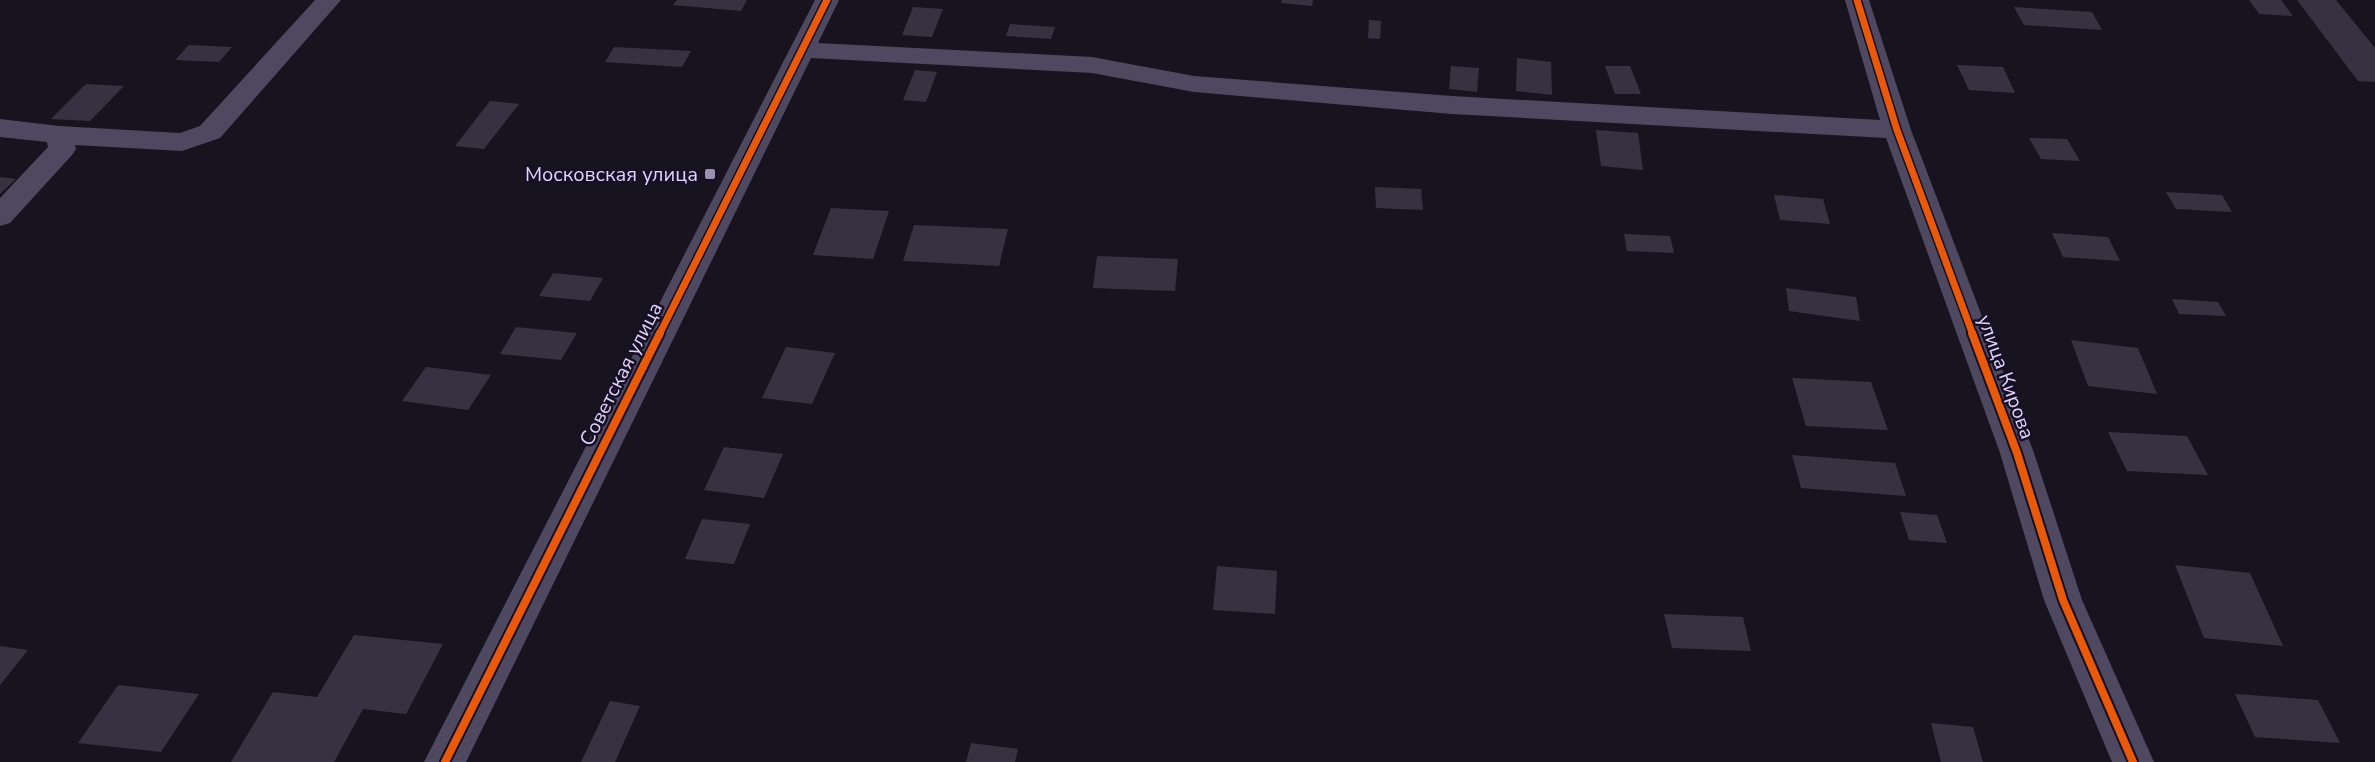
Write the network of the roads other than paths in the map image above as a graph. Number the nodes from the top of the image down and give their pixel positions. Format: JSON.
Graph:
{"nodes":[{"id":1,"x":329,"y":0,"type":"edge"},
{"id":2,"x":827,"y":0,"type":"edge"},
{"id":3,"x":1857,"y":0,"type":"edge"},
{"id":4,"x":802,"y":50,"type":"junction"},
{"id":5,"x":0,"y":128,"type":"edge"},
{"id":6,"x":1897,"y":130,"type":"junction"},
{"id":7,"x":59,"y":135,"type":"junction"},
{"id":8,"x":0,"y":216,"type":"edge"},
{"id":9,"x":445,"y":762,"type":"edge"},
{"id":10,"x":2133,"y":762,"type":"edge"}],
"edges":[{"from":1,"to":7,"type":"street"},
{"from":2,"to":4,"type":"street","name":"Советская улица"},
{"from":3,"to":6,"type":"street","name":"улица Кирова"},
{"from":4,"to":6,"type":"street"},
{"from":4,"to":9,"type":"street","name":"Советская улица"},
{"from":5,"to":7,"type":"street"},
{"from":6,"to":10,"type":"street","name":"улица Кирова"},
{"from":7,"to":8,"type":"street"}]}
